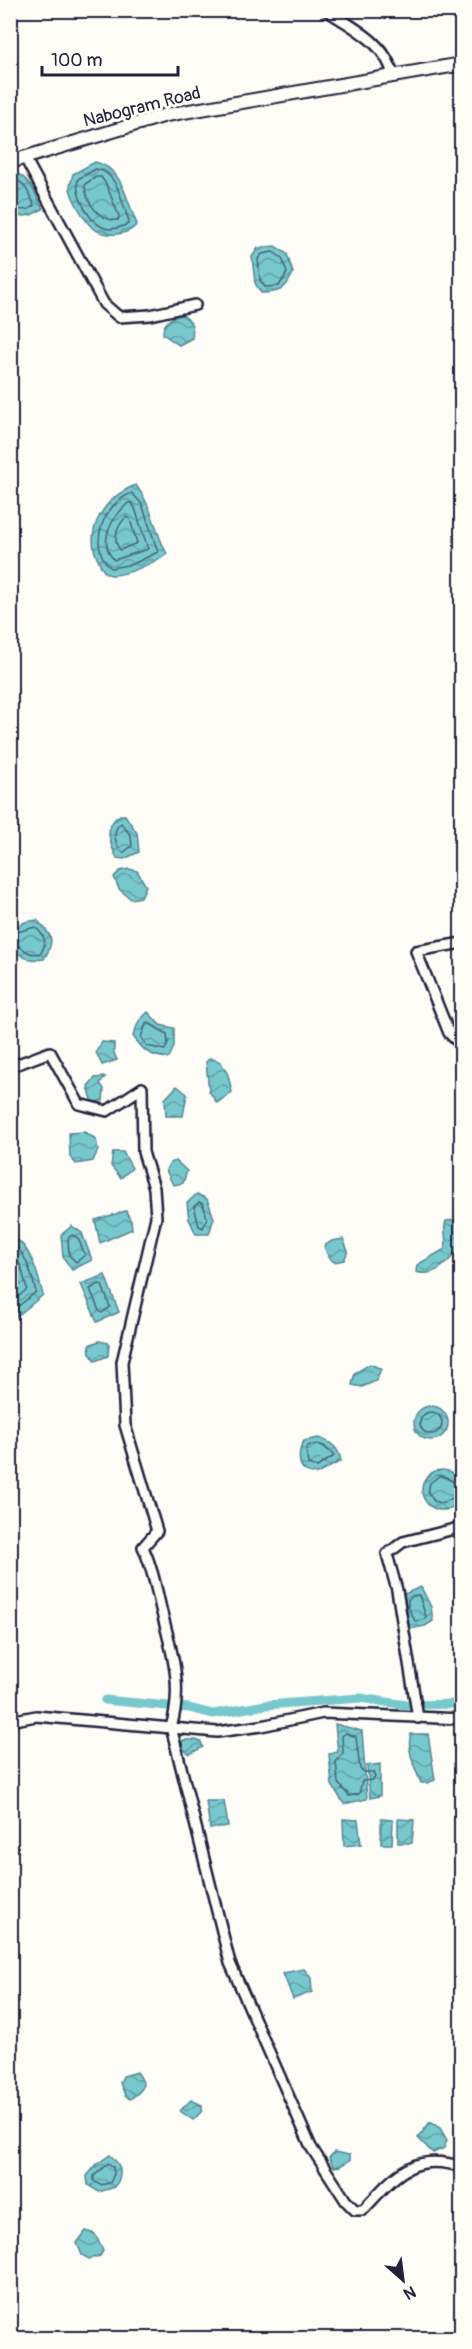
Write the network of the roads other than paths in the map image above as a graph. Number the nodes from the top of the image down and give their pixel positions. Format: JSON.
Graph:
{"nodes":[{"id":1,"x":326,"y":10,"type":"edge"},
{"id":2,"x":462,"y":64,"type":"edge"},
{"id":3,"x":393,"y":76,"type":"junction"},
{"id":4,"x":25,"y":158,"type":"junction"},
{"id":5,"x":10,"y":162,"type":"edge"},
{"id":6,"x":195,"y":305,"type":"dead end"},
{"id":7,"x":462,"y":943,"type":"edge"},
{"id":8,"x":462,"y":1046,"type":"edge"},
{"id":9,"x":10,"y":1067,"type":"edge"},
{"id":10,"x":462,"y":1527,"type":"edge"},
{"id":11,"x":417,"y":1715,"type":"junction"},
{"id":12,"x":462,"y":1719,"type":"edge"},
{"id":13,"x":10,"y":1720,"type":"edge"},
{"id":14,"x":171,"y":1727,"type":"junction"},
{"id":15,"x":462,"y":2167,"type":"edge"}],
"edges":[{"from":1,"to":3,"type":"street"},
{"from":2,"to":3,"type":"main road","name":"Nabogram Road"},
{"from":3,"to":4,"type":"main road","name":"Nabogram Road"},
{"from":4,"to":5,"type":"main road","name":"Nabogram Road"},
{"from":4,"to":6,"type":"street"},
{"from":7,"to":8,"type":"street"},
{"from":9,"to":14,"type":"street"},
{"from":10,"to":11,"type":"street"},
{"from":11,"to":12,"type":"street"},
{"from":11,"to":14,"type":"street"},
{"from":13,"to":14,"type":"street"},
{"from":14,"to":15,"type":"street"}]}
